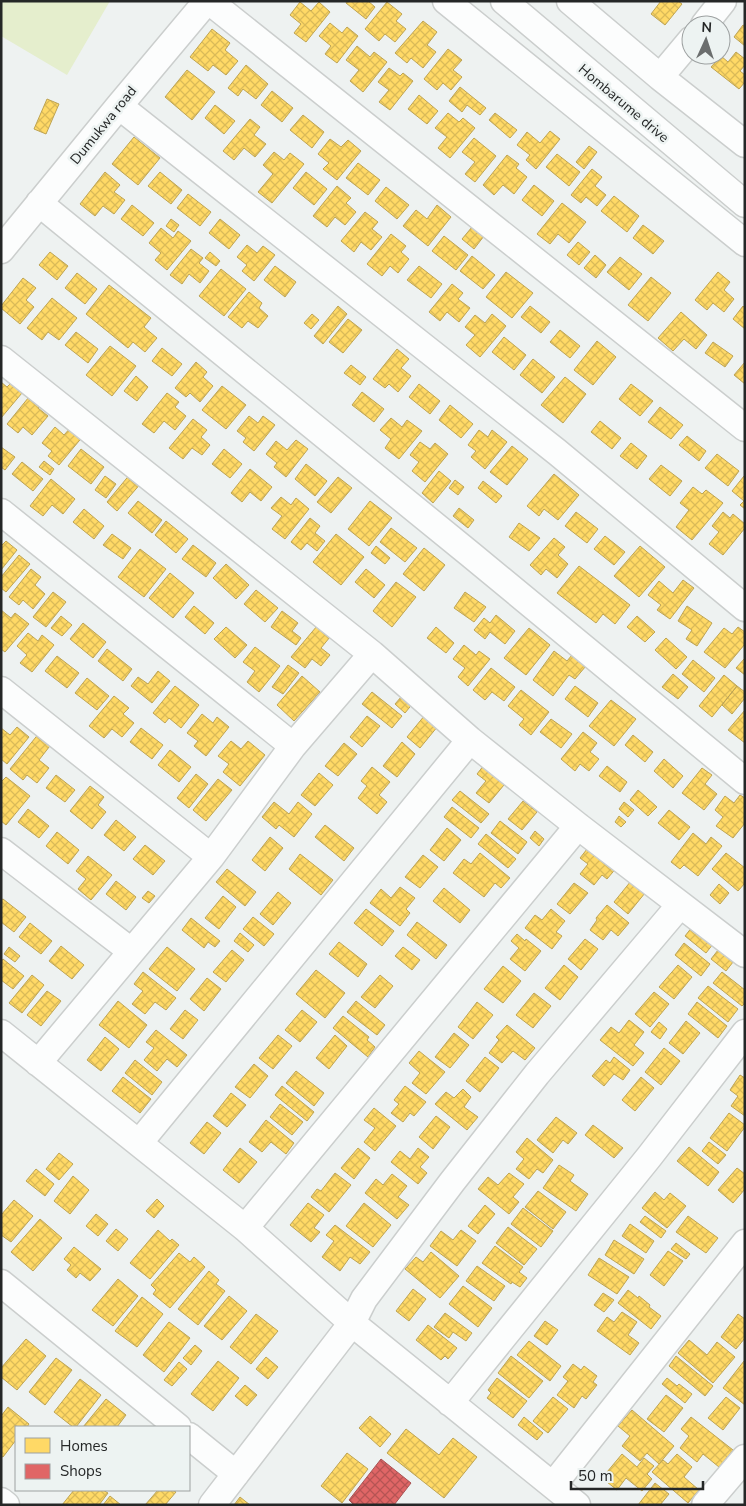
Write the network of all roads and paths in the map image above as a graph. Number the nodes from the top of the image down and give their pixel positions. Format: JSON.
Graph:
{"nodes":[{"id":1,"x":208,"y":1,"type":"edge"},
{"id":2,"x":446,"y":1,"type":"edge"},
{"id":3,"x":504,"y":1,"type":"edge"},
{"id":4,"x":570,"y":1,"type":"edge"},
{"id":5,"x":723,"y":1,"type":"edge"},
{"id":6,"x":712,"y":15,"type":"edge"},
{"id":7,"x":681,"y":52,"type":"edge"},
{"id":8,"x":660,"y":77,"type":"junction"},
{"id":9,"x":119,"y":106,"type":"junction"},
{"id":10,"x":745,"y":144,"type":"edge"},
{"id":11,"x":39,"y":203,"type":"junction"},
{"id":12,"x":745,"y":204,"type":"edge"},
{"id":13,"x":745,"y":243,"type":"edge"},
{"id":14,"x":1,"y":250,"type":"edge"},
{"id":15,"x":1,"y":359,"type":"edge"},
{"id":16,"x":745,"y":428,"type":"edge"},
{"id":17,"x":1,"y":512,"type":"edge"},
{"id":18,"x":745,"y":608,"type":"edge"},
{"id":19,"x":372,"y":654,"type":"junction"},
{"id":20,"x":1,"y":690,"type":"edge"},
{"id":21,"x":470,"y":740,"type":"junction"},
{"id":22,"x":293,"y":746,"type":"junction"},
{"id":23,"x":745,"y":781,"type":"edge"},
{"id":24,"x":578,"y":826,"type":"junction"},
{"id":25,"x":1,"y":850,"type":"edge"},
{"id":26,"x":211,"y":857,"type":"junction"},
{"id":27,"x":680,"y":905,"type":"junction"},
{"id":28,"x":131,"y":951,"type":"junction"},
{"id":29,"x":745,"y":954,"type":"edge"},
{"id":30,"x":745,"y":1033,"type":"edge"},
{"id":31,"x":1,"y":1034,"type":"edge"},
{"id":32,"x":38,"y":1063,"type":"junction"},
{"id":33,"x":139,"y":1143,"type":"junction"},
{"id":34,"x":245,"y":1228,"type":"junction"},
{"id":35,"x":745,"y":1243,"type":"edge"},
{"id":36,"x":1,"y":1283,"type":"edge"},
{"id":37,"x":352,"y":1323,"type":"junction"},
{"id":38,"x":450,"y":1403,"type":"junction"},
{"id":39,"x":177,"y":1426,"type":"edge"},
{"id":40,"x":190,"y":1437,"type":"edge"},
{"id":41,"x":745,"y":1458,"type":"edge"},
{"id":42,"x":236,"y":1474,"type":"junction"},
{"id":43,"x":553,"y":1485,"type":"junction"},
{"id":44,"x":1,"y":1501,"type":"edge"},
{"id":45,"x":6,"y":1505,"type":"edge"},
{"id":46,"x":212,"y":1505,"type":"edge"},
{"id":47,"x":577,"y":1505,"type":"edge"},
{"id":48,"x":705,"y":1505,"type":"edge"}],
"edges":[{"from":1,"to":9,"type":"street","name":"Dumukwa road"},
{"from":1,"to":16,"type":"street"},
{"from":2,"to":13,"type":"street"},
{"from":3,"to":12,"type":"street","name":"Hombarume drive"},
{"from":4,"to":8,"type":"street"},
{"from":5,"to":6,"type":"street"},
{"from":7,"to":8,"type":"street"},
{"from":8,"to":10,"type":"street"},
{"from":9,"to":11,"type":"street","name":"Dumukwa road"},
{"from":9,"to":18,"type":"street"},
{"from":11,"to":14,"type":"street","name":"Dumukwa road"},
{"from":11,"to":23,"type":"street"},
{"from":15,"to":19,"type":"street"},
{"from":17,"to":22,"type":"street"},
{"from":19,"to":21,"type":"street"},
{"from":19,"to":22,"type":"street"},
{"from":20,"to":26,"type":"street"},
{"from":21,"to":24,"type":"street"},
{"from":21,"to":33,"type":"street"},
{"from":22,"to":26,"type":"street"},
{"from":24,"to":27,"type":"street"},
{"from":24,"to":34,"type":"street"},
{"from":25,"to":28,"type":"street"},
{"from":26,"to":28,"type":"street"},
{"from":27,"to":29,"type":"street"},
{"from":27,"to":37,"type":"street"},
{"from":28,"to":32,"type":"street"},
{"from":30,"to":38,"type":"street"},
{"from":31,"to":32,"type":"street"},
{"from":32,"to":33,"type":"street"},
{"from":33,"to":34,"type":"street"},
{"from":34,"to":37,"type":"street"},
{"from":35,"to":43,"type":"street"},
{"from":36,"to":39,"type":"street"},
{"from":37,"to":38,"type":"street"},
{"from":37,"to":42,"type":"street"},
{"from":38,"to":43,"type":"street"},
{"from":40,"to":42,"type":"street"},
{"from":41,"to":48,"type":"street"},
{"from":42,"to":46,"type":"street"},
{"from":43,"to":47,"type":"street"},
{"from":44,"to":45,"type":"street"}]}
